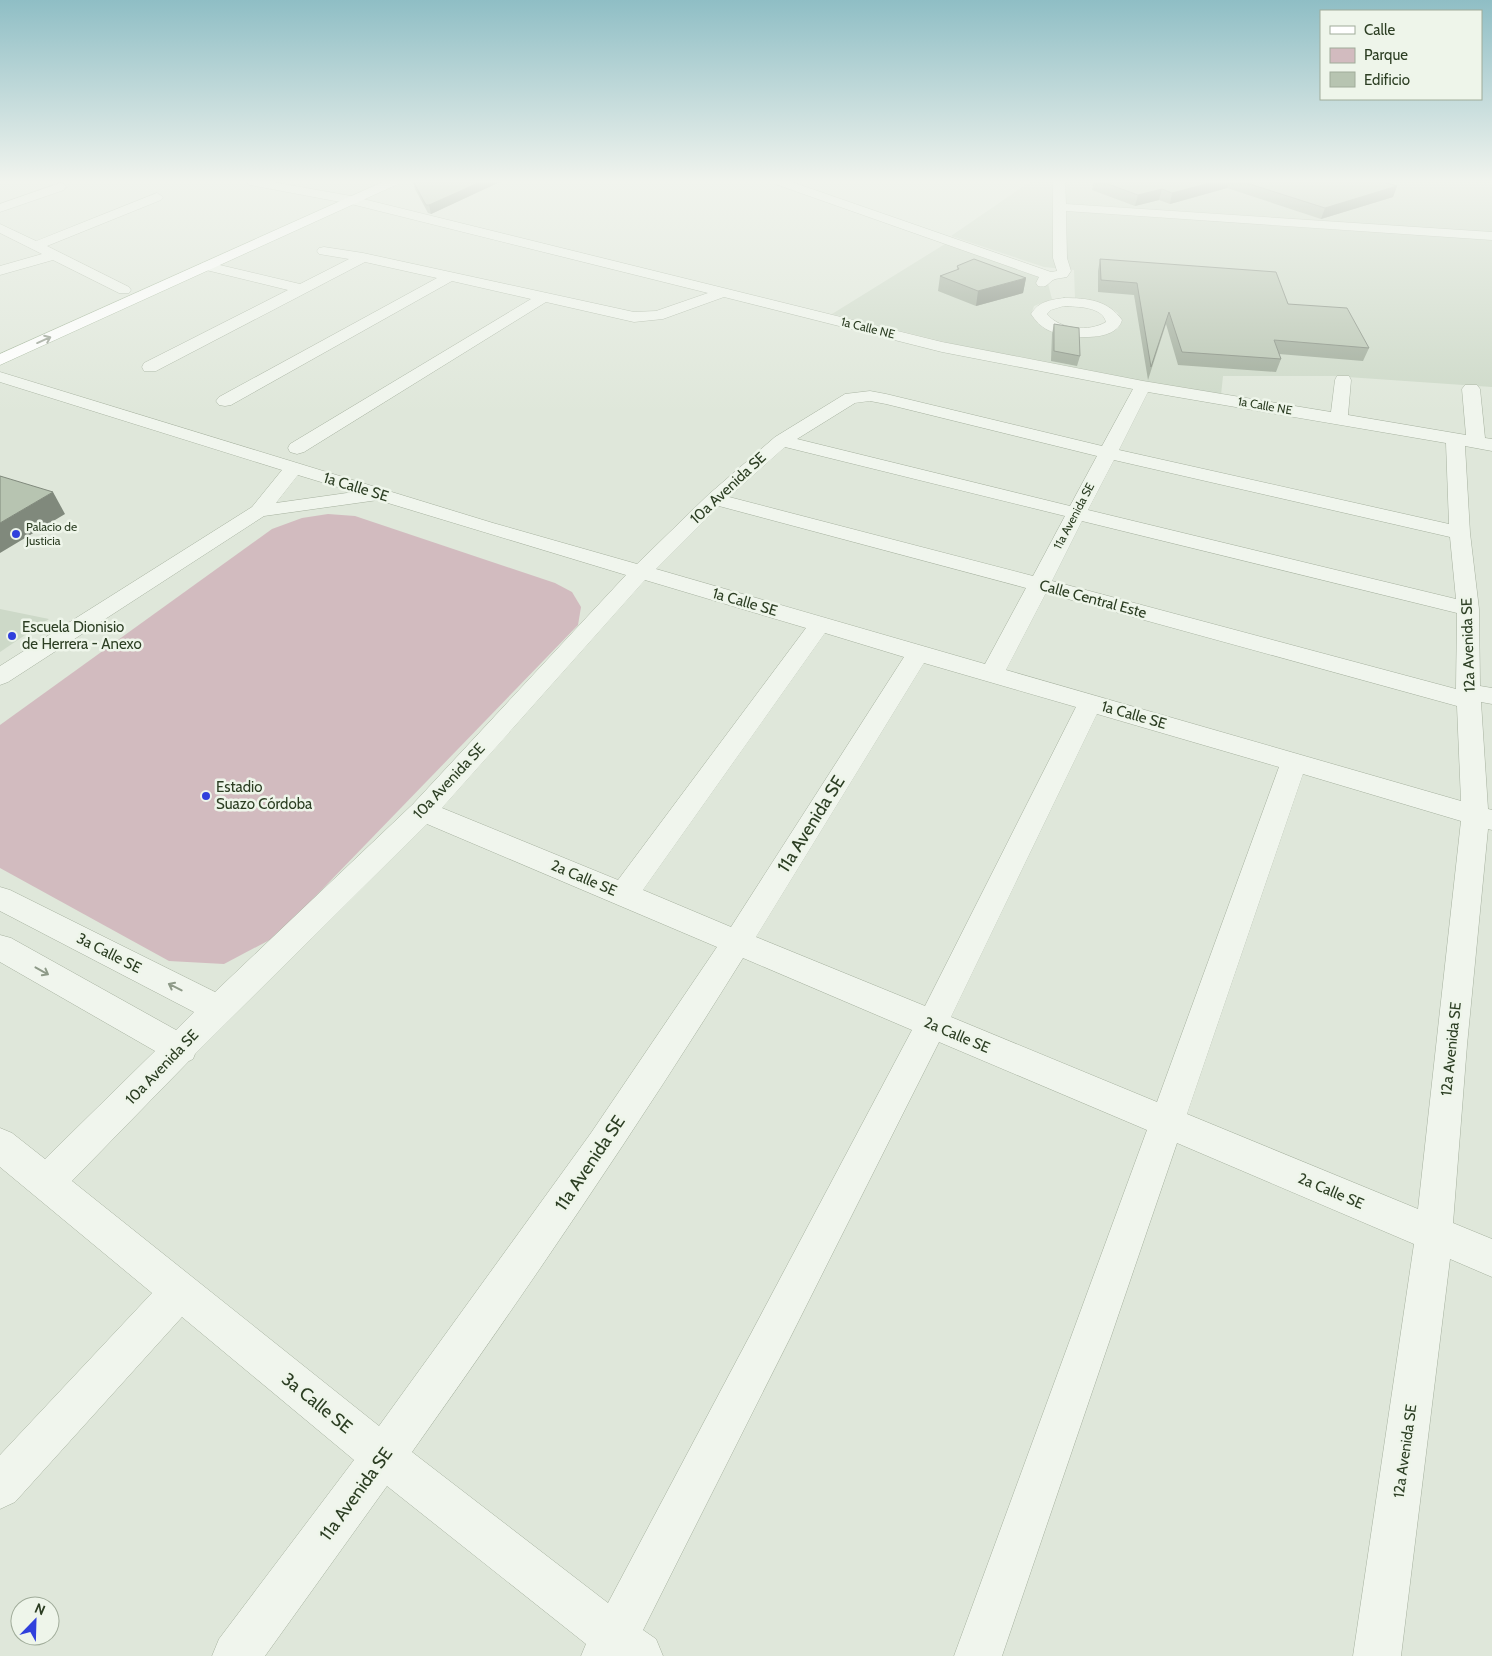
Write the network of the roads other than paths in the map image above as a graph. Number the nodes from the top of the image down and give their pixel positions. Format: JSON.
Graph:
{"nodes":[{"id":1,"x":43,"y":258,"type":"edge"},
{"id":2,"x":61,"y":258,"type":"edge"},
{"id":3,"x":196,"y":258,"type":"edge"},
{"id":4,"x":361,"y":258,"type":"edge"},
{"id":5,"x":369,"y":258,"type":"edge"},
{"id":6,"x":583,"y":258,"type":"edge"},
{"id":7,"x":1000,"y":258,"type":"edge"},
{"id":8,"x":1060,"y":258,"type":"edge"},
{"id":9,"x":222,"y":259,"type":"joint"},
{"id":10,"x":206,"y":266,"type":"junction"},
{"id":11,"x":0,"y":271,"type":"edge"},
{"id":12,"x":450,"y":276,"type":"junction"},
{"id":13,"x":1050,"y":276,"type":"junction"},
{"id":14,"x":319,"y":281,"type":"junction"},
{"id":15,"x":304,"y":289,"type":"junction"},
{"id":16,"x":124,"y":290,"type":"junction"},
{"id":17,"x":722,"y":293,"type":"junction"},
{"id":18,"x":542,"y":298,"type":"junction"},
{"id":19,"x":1064,"y":302,"type":"dead end"},
{"id":20,"x":0,"y":346,"type":"edge"},
{"id":21,"x":0,"y":360,"type":"edge"},
{"id":22,"x":150,"y":367,"type":"dead end"},
{"id":23,"x":0,"y":376,"type":"edge"},
{"id":24,"x":1343,"y":380,"type":"dead end"},
{"id":25,"x":1143,"y":386,"type":"junction"},
{"id":26,"x":1476,"y":394,"type":"dead end"},
{"id":27,"x":225,"y":401,"type":"dead end"},
{"id":28,"x":1339,"y":419,"type":"junction"},
{"id":29,"x":1455,"y":439,"type":"junction"},
{"id":30,"x":781,"y":441,"type":"junction"},
{"id":31,"x":1484,"y":444,"type":"edge"},
{"id":32,"x":1107,"y":453,"type":"junction"},
{"id":33,"x":296,"y":458,"type":"junction"},
{"id":34,"x":382,"y":495,"type":"junction"},
{"id":35,"x":715,"y":499,"type":"junction"},
{"id":36,"x":259,"y":511,"type":"junction"},
{"id":37,"x":1075,"y":513,"type":"junction"},
{"id":38,"x":1460,"y":533,"type":"junction"},
{"id":39,"x":640,"y":573,"type":"junction"},
{"id":40,"x":1038,"y":584,"type":"junction"},
{"id":41,"x":1468,"y":609,"type":"junction"},
{"id":42,"x":820,"y":624,"type":"junction"},
{"id":43,"x":918,"y":653,"type":"junction"},
{"id":44,"x":992,"y":674,"type":"junction"},
{"id":45,"x":0,"y":677,"type":"edge"},
{"id":46,"x":1477,"y":696,"type":"edge"},
{"id":47,"x":1090,"y":703,"type":"junction"},
{"id":48,"x":1294,"y":762,"type":"junction"},
{"id":49,"x":423,"y":810,"type":"junction"},
{"id":50,"x":1483,"y":817,"type":"edge"},
{"id":51,"x":624,"y":894,"type":"junction"},
{"id":52,"x":13,"y":904,"type":"edge"},
{"id":53,"x":0,"y":932,"type":"edge"},
{"id":54,"x":738,"y":942,"type":"junction"},
{"id":55,"x":0,"y":947,"type":"edge"},
{"id":56,"x":218,"y":1009,"type":"junction"},
{"id":57,"x":932,"y":1024,"type":"junction"},
{"id":58,"x":181,"y":1049,"type":"junction"},
{"id":59,"x":1167,"y":1122,"type":"junction"},
{"id":60,"x":5,"y":1157,"type":"edge"},
{"id":61,"x":47,"y":1182,"type":"junction"},
{"id":62,"x":1434,"y":1234,"type":"junction"},
{"id":63,"x":1492,"y":1258,"type":"edge"},
{"id":64,"x":179,"y":1292,"type":"junction"},
{"id":65,"x":384,"y":1456,"type":"junction"},
{"id":66,"x":0,"y":1487,"type":"edge"},
{"id":67,"x":619,"y":1650,"type":"edge"},
{"id":68,"x":236,"y":1656,"type":"edge"},
{"id":69,"x":978,"y":1656,"type":"edge"},
{"id":70,"x":1377,"y":1656,"type":"edge"}],
"edges":[{"from":1,"to":11,"type":"street"},
{"from":2,"to":16,"type":"street"},
{"from":3,"to":16,"type":"main road"},
{"from":4,"to":14,"type":"street"},
{"from":5,"to":12,"type":"street"},
{"from":6,"to":17,"type":"street","name":"1a Calle NE"},
{"from":7,"to":13,"type":"street"},
{"from":8,"to":13,"type":"street"},
{"from":9,"to":10,"type":"main road"},
{"from":9,"to":14,"type":"street"},
{"from":10,"to":15,"type":"street"},
{"from":21,"to":10,"type":"main road","one_way":true},
{"from":12,"to":18,"type":"street"},
{"from":12,"to":27,"type":"street"},
{"from":13,"to":19,"type":"street"},
{"from":14,"to":15,"type":"street"},
{"from":15,"to":22,"type":"street"},
{"from":16,"to":20,"type":"main road"},
{"from":17,"to":18,"type":"street"},
{"from":17,"to":25,"type":"street","name":"1a Calle NE"},
{"from":18,"to":33,"type":"street"},
{"from":23,"to":33,"type":"street","name":"1a Calle SE"},
{"from":24,"to":28,"type":"street"},
{"from":25,"to":28,"type":"street","name":"1a Calle NE"},
{"from":25,"to":32,"type":"street","name":"11a Avenida SE"},
{"from":26,"to":31,"type":"street"},
{"from":28,"to":29,"type":"street","name":"1a Calle NE"},
{"from":29,"to":31,"type":"street","name":"1a Calle NE"},
{"from":29,"to":38,"type":"street","name":"12a Avenida SE"},
{"from":30,"to":32,"type":"street","name":"10a Avenida SE"},
{"from":30,"to":35,"type":"street","name":"10a Avenida SE"},
{"from":30,"to":37,"type":"street"},
{"from":32,"to":37,"type":"street","name":"11a Avenida SE"},
{"from":32,"to":38,"type":"street"},
{"from":33,"to":34,"type":"street","name":"1a Calle SE"},
{"from":33,"to":36,"type":"street"},
{"from":34,"to":36,"type":"street"},
{"from":34,"to":39,"type":"street","name":"1a Calle SE"},
{"from":35,"to":39,"type":"street","name":"10a Avenida SE"},
{"from":35,"to":40,"type":"street","name":"Calle Central Este"},
{"from":36,"to":45,"type":"street"},
{"from":37,"to":40,"type":"street","name":"11a Avenida SE"},
{"from":37,"to":41,"type":"street"},
{"from":38,"to":41,"type":"street","name":"12a Avenida SE"},
{"from":39,"to":42,"type":"street","name":"1a Calle SE"},
{"from":39,"to":49,"type":"street","name":"10a Avenida SE"},
{"from":40,"to":44,"type":"street","name":"11a Avenida SE"},
{"from":40,"to":46,"type":"street","name":"Calle Central Este"},
{"from":41,"to":46,"type":"street","name":"12a Avenida SE"},
{"from":42,"to":43,"type":"street","name":"1a Calle SE"},
{"from":42,"to":51,"type":"street"},
{"from":43,"to":44,"type":"street","name":"1a Calle SE"},
{"from":43,"to":54,"type":"street","name":"11a Avenida SE"},
{"from":44,"to":47,"type":"street","name":"1a Calle SE"},
{"from":46,"to":50,"type":"street","name":"12a Avenida SE"},
{"from":47,"to":48,"type":"street","name":"1a Calle SE"},
{"from":47,"to":57,"type":"street"},
{"from":48,"to":50,"type":"street","name":"1a Calle SE"},
{"from":48,"to":59,"type":"street"},
{"from":49,"to":51,"type":"street","name":"2a Calle SE"},
{"from":49,"to":56,"type":"street","name":"10a Avenida SE"},
{"from":50,"to":62,"type":"street","name":"12a Avenida SE"},
{"from":51,"to":54,"type":"street","name":"2a Calle SE"},
{"from":52,"to":53,"type":"street"},
{"from":56,"to":52,"type":"street","name":"3a Calle SE","one_way":true},
{"from":54,"to":57,"type":"street","name":"2a Calle SE"},
{"from":54,"to":65,"type":"street","name":"11a Avenida SE"},
{"from":55,"to":58,"type":"street","one_way":true},
{"from":56,"to":58,"type":"street","name":"10a Avenida SE"},
{"from":57,"to":59,"type":"street","name":"2a Calle SE"},
{"from":57,"to":67,"type":"street"},
{"from":58,"to":61,"type":"street","name":"10a Avenida SE"},
{"from":59,"to":62,"type":"street","name":"2a Calle SE"},
{"from":59,"to":69,"type":"street"},
{"from":60,"to":61,"type":"street","name":"3a Calle SE"},
{"from":61,"to":64,"type":"street","name":"3a Calle SE"},
{"from":62,"to":63,"type":"street","name":"2a Calle SE"},
{"from":62,"to":70,"type":"street","name":"12a Avenida SE"},
{"from":64,"to":65,"type":"street","name":"3a Calle SE"},
{"from":64,"to":66,"type":"street"},
{"from":65,"to":67,"type":"street","name":"3a Calle SE"},
{"from":65,"to":68,"type":"street","name":"11a Avenida SE"}]}
